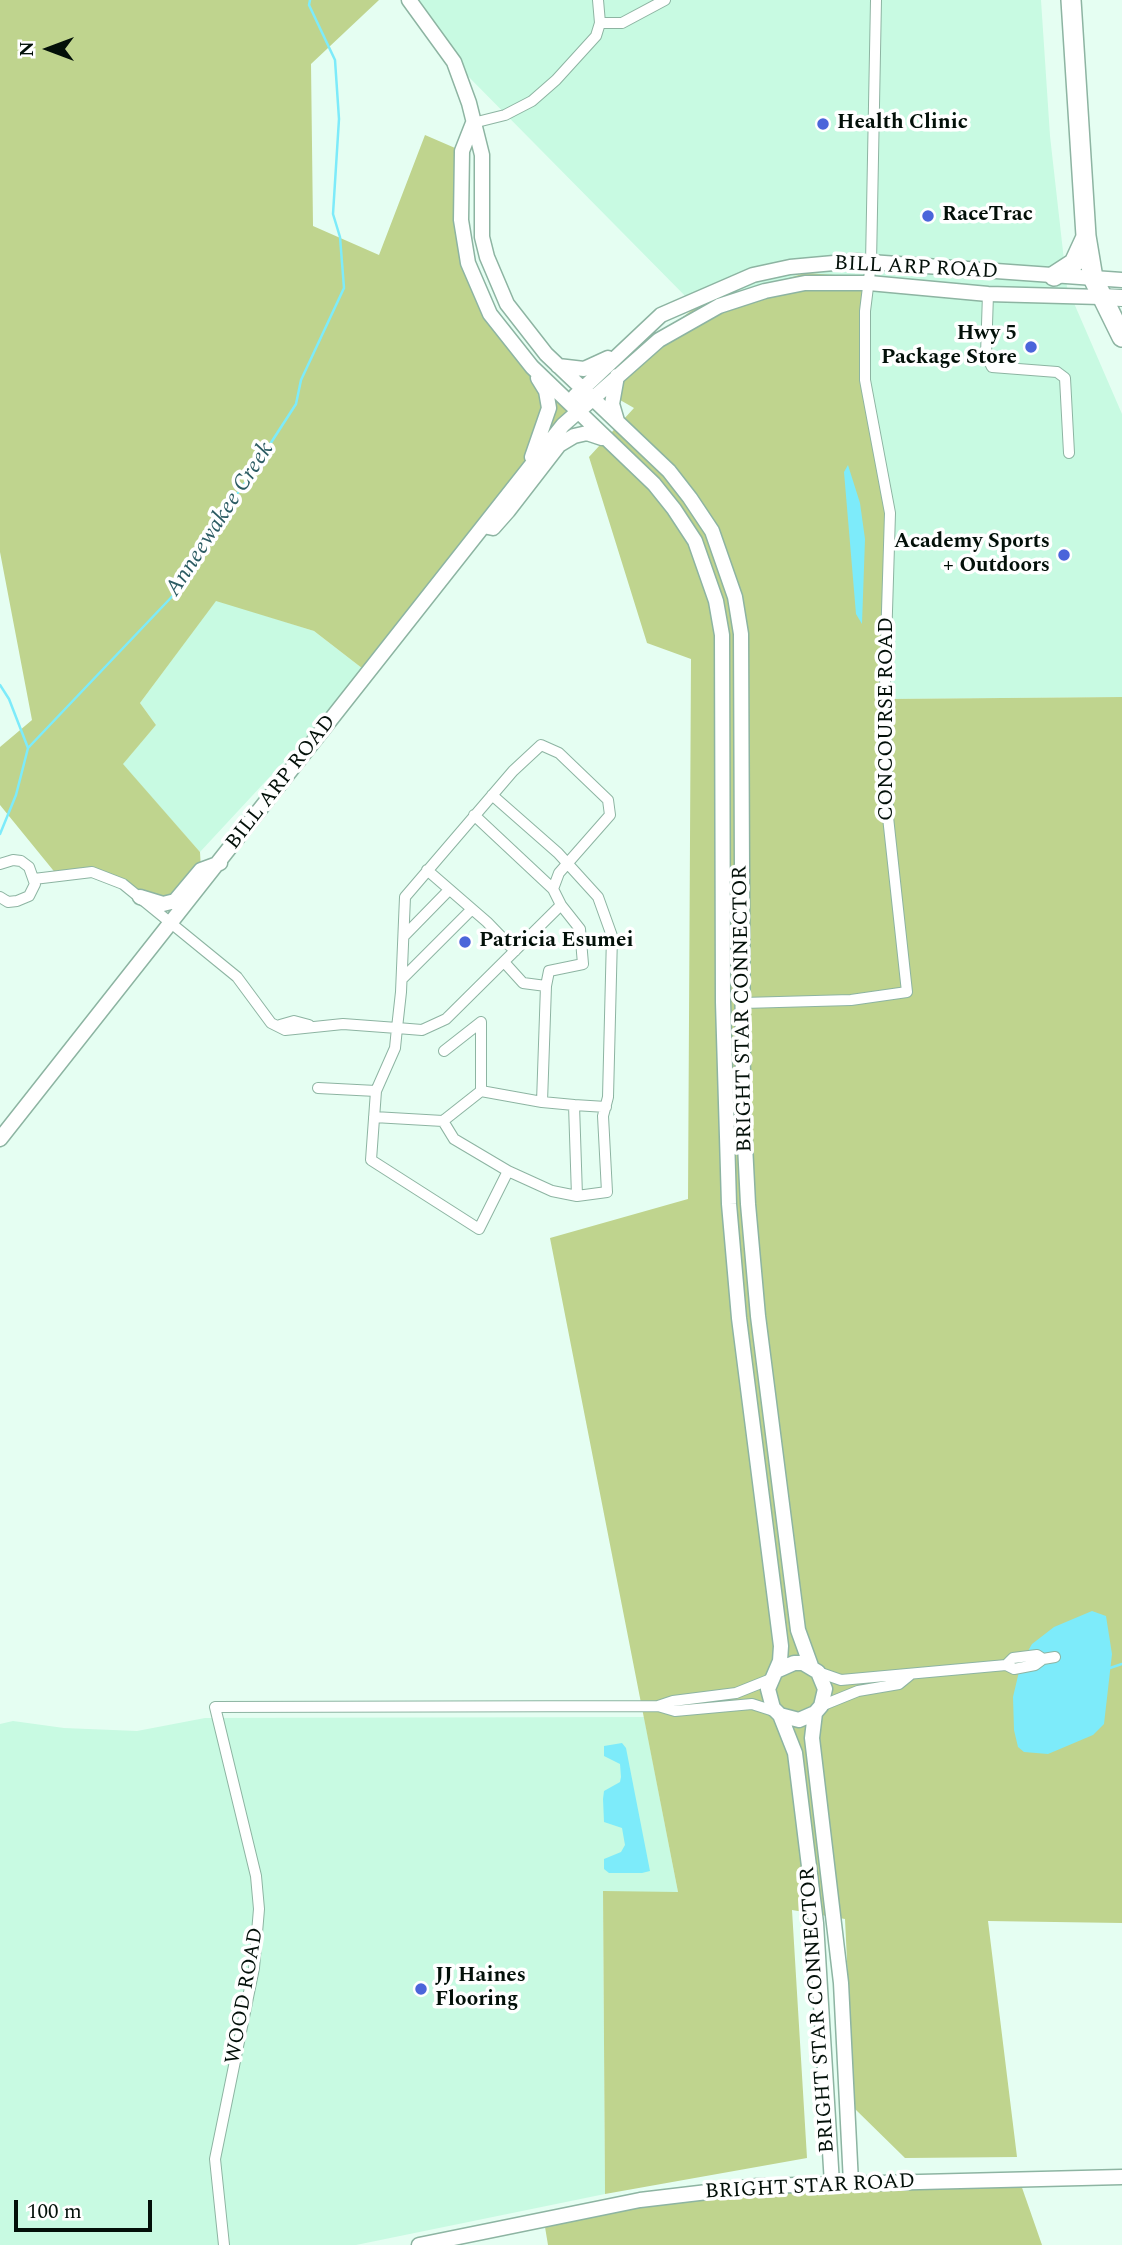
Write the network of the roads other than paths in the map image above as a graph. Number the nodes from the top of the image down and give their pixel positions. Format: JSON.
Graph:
{"nodes":[{"id":1,"x":409,"y":0,"type":"edge"},
{"id":2,"x":598,"y":0,"type":"edge"},
{"id":3,"x":665,"y":0,"type":"edge"},
{"id":4,"x":876,"y":0,"type":"edge"},
{"id":5,"x":1071,"y":0,"type":"edge"},
{"id":6,"x":600,"y":23,"type":"junction"},
{"id":7,"x":473,"y":123,"type":"junction"},
{"id":8,"x":1086,"y":236,"type":"junction"},
{"id":9,"x":871,"y":263,"type":"junction"},
{"id":10,"x":1054,"y":276,"type":"junction"},
{"id":11,"x":1093,"y":278,"type":"junction"},
{"id":12,"x":1122,"y":280,"type":"edge"},
{"id":13,"x":869,"y":283,"type":"junction"},
{"id":14,"x":988,"y":294,"type":"junction"},
{"id":15,"x":1101,"y":297,"type":"junction"},
{"id":16,"x":1122,"y":298,"type":"edge"},
{"id":17,"x":1119,"y":331,"type":"edge"},
{"id":18,"x":621,"y":351,"type":"junction"},
{"id":19,"x":558,"y":366,"type":"junction"},
{"id":20,"x":532,"y":367,"type":"junction"},
{"id":21,"x":617,"y":376,"type":"junction"},
{"id":22,"x":586,"y":393,"type":"junction"},
{"id":23,"x":575,"y":408,"type":"junction"},
{"id":24,"x":617,"y":422,"type":"junction"},
{"id":25,"x":607,"y":439,"type":"junction"},
{"id":26,"x":1069,"y":453,"type":"dead end"},
{"id":27,"x":528,"y":468,"type":"junction"},
{"id":28,"x":483,"y":526,"type":"junction"},
{"id":29,"x":492,"y":795,"type":"junction"},
{"id":30,"x":474,"y":815,"type":"junction"},
{"id":31,"x":1,"y":861,"type":"edge"},
{"id":32,"x":221,"y":862,"type":"junction"},
{"id":33,"x":567,"y":864,"type":"junction"},
{"id":34,"x":427,"y":870,"type":"junction"},
{"id":35,"x":34,"y":879,"type":"junction"},
{"id":36,"x":553,"y":889,"type":"junction"},
{"id":37,"x":449,"y":890,"type":"junction"},
{"id":38,"x":0,"y":897,"type":"edge"},
{"id":39,"x":140,"y":898,"type":"junction"},
{"id":40,"x":561,"y":905,"type":"junction"},
{"id":41,"x":472,"y":909,"type":"junction"},
{"id":42,"x":173,"y":922,"type":"junction"},
{"id":43,"x":404,"y":936,"type":"junction"},
{"id":44,"x":515,"y":951,"type":"junction"},
{"id":45,"x":504,"y":962,"type":"junction"},
{"id":46,"x":402,"y":979,"type":"junction"},
{"id":47,"x":545,"y":986,"type":"junction"},
{"id":48,"x":743,"y":1003,"type":"junction"},
{"id":49,"x":397,"y":1028,"type":"junction"},
{"id":50,"x":444,"y":1051,"type":"dead end"},
{"id":51,"x":318,"y":1088,"type":"dead end"},
{"id":52,"x":376,"y":1091,"type":"junction"},
{"id":53,"x":481,"y":1091,"type":"junction"},
{"id":54,"x":542,"y":1102,"type":"junction"},
{"id":55,"x":574,"y":1105,"type":"junction"},
{"id":56,"x":606,"y":1107,"type":"junction"},
{"id":57,"x":374,"y":1117,"type":"junction"},
{"id":58,"x":443,"y":1121,"type":"junction"},
{"id":59,"x":0,"y":1139,"type":"edge"},
{"id":60,"x":508,"y":1171,"type":"junction"},
{"id":61,"x":577,"y":1196,"type":"junction"},
{"id":62,"x":1055,"y":1657,"type":"dead end"},
{"id":63,"x":815,"y":1669,"type":"junction"},
{"id":64,"x":773,"y":1675,"type":"junction"},
{"id":65,"x":910,"y":1675,"type":"junction"},
{"id":66,"x":658,"y":1706,"type":"junction"},
{"id":67,"x":818,"y":1710,"type":"junction"},
{"id":68,"x":779,"y":1714,"type":"junction"},
{"id":69,"x":1122,"y":2177,"type":"edge"},
{"id":70,"x":851,"y":2183,"type":"junction"},
{"id":71,"x":832,"y":2184,"type":"junction"},
{"id":72,"x":225,"y":2245,"type":"edge"},
{"id":73,"x":419,"y":2245,"type":"edge"}],
"edges":[{"from":1,"to":7,"type":"street","name":"BRIGHT STAR CONNECTOR"},
{"from":2,"to":6,"type":"street"},
{"from":3,"to":6,"type":"street"},
{"from":4,"to":9,"type":"street"},
{"from":5,"to":8,"type":"highway"},
{"from":6,"to":7,"type":"street"},
{"from":7,"to":19,"type":"street","name":"BRIGHT STAR CONNECTOR"},
{"from":7,"to":20,"type":"street"},
{"from":8,"to":10,"type":"highway"},
{"from":8,"to":11,"type":"highway"},
{"from":9,"to":10,"type":"street","name":"BILL ARP ROAD"},
{"from":9,"to":13,"type":"street"},
{"from":9,"to":18,"type":"street","name":"BILL ARP ROAD"},
{"from":10,"to":11,"type":"street","name":"BILL ARP ROAD"},
{"from":11,"to":12,"type":"street","name":"BILL ARP ROAD"},
{"from":11,"to":15,"type":"highway"},
{"from":13,"to":14,"type":"street","name":"BILL ARP ROAD"},
{"from":13,"to":21,"type":"street","name":"BILL ARP ROAD"},
{"from":13,"to":48,"type":"street","name":"CONCOURSE ROAD"},
{"from":14,"to":15,"type":"street","name":"BILL ARP ROAD"},
{"from":14,"to":26,"type":"street"},
{"from":15,"to":16,"type":"main road","name":"BILL ARP ROAD"},
{"from":15,"to":17,"type":"highway"},
{"from":16,"to":17,"type":"highway"},
{"from":18,"to":19,"type":"street"},
{"from":18,"to":22,"type":"street","name":"BILL ARP ROAD"},
{"from":19,"to":22,"type":"street","name":"BRIGHT STAR CONNECTOR"},
{"from":20,"to":23,"type":"street","name":"BRIGHT STAR CONNECTOR"},
{"from":20,"to":27,"type":"street"},
{"from":21,"to":22,"type":"street","name":"BILL ARP ROAD"},
{"from":21,"to":24,"type":"street"},
{"from":22,"to":23,"type":"street","name":"BILL ARP ROAD"},
{"from":22,"to":24,"type":"street","name":"BRIGHT STAR CONNECTOR"},
{"from":23,"to":25,"type":"street","name":"BRIGHT STAR CONNECTOR"},
{"from":23,"to":27,"type":"street","name":"BILL ARP ROAD"},
{"from":24,"to":48,"type":"street","name":"BRIGHT STAR CONNECTOR"},
{"from":25,"to":28,"type":"street"},
{"from":25,"to":64,"type":"street","name":"BRIGHT STAR CONNECTOR"},
{"from":27,"to":28,"type":"street","name":"BILL ARP ROAD"},
{"from":28,"to":32,"type":"street","name":"BILL ARP ROAD"},
{"from":29,"to":30,"type":"street"},
{"from":29,"to":33,"type":"street"},
{"from":29,"to":33,"type":"street"},
{"from":30,"to":34,"type":"street"},
{"from":30,"to":36,"type":"street"},
{"from":31,"to":35,"type":"street"},
{"from":32,"to":39,"type":"street"},
{"from":32,"to":42,"type":"street","name":"BILL ARP ROAD"},
{"from":33,"to":36,"type":"street"},
{"from":33,"to":56,"type":"street"},
{"from":34,"to":37,"type":"street"},
{"from":34,"to":43,"type":"street"},
{"from":35,"to":38,"type":"street"},
{"from":35,"to":39,"type":"street"},
{"from":36,"to":40,"type":"street"},
{"from":37,"to":41,"type":"street"},
{"from":37,"to":43,"type":"street"},
{"from":39,"to":42,"type":"street"},
{"from":40,"to":44,"type":"street"},
{"from":40,"to":47,"type":"street"},
{"from":41,"to":44,"type":"street"},
{"from":41,"to":46,"type":"street"},
{"from":42,"to":49,"type":"street"},
{"from":42,"to":59,"type":"street","name":"BILL ARP ROAD"},
{"from":43,"to":46,"type":"street"},
{"from":44,"to":45,"type":"street"},
{"from":45,"to":47,"type":"street"},
{"from":45,"to":49,"type":"street"},
{"from":46,"to":49,"type":"street"},
{"from":47,"to":54,"type":"street"},
{"from":48,"to":63,"type":"street","name":"BRIGHT STAR CONNECTOR"},
{"from":49,"to":52,"type":"street"},
{"from":50,"to":53,"type":"street"},
{"from":51,"to":52,"type":"street"},
{"from":52,"to":57,"type":"street"},
{"from":53,"to":54,"type":"street"},
{"from":53,"to":58,"type":"street"},
{"from":54,"to":55,"type":"street"},
{"from":55,"to":56,"type":"street"},
{"from":55,"to":61,"type":"street"},
{"from":56,"to":61,"type":"street"},
{"from":57,"to":58,"type":"street"},
{"from":57,"to":60,"type":"street"},
{"from":58,"to":60,"type":"street"},
{"from":60,"to":61,"type":"street"},
{"from":62,"to":65,"type":"street"},
{"from":63,"to":64,"type":"street"},
{"from":63,"to":65,"type":"street"},
{"from":63,"to":67,"type":"street"},
{"from":64,"to":66,"type":"street"},
{"from":64,"to":68,"type":"street"},
{"from":65,"to":67,"type":"street"},
{"from":66,"to":68,"type":"street"},
{"from":66,"to":72,"type":"street","name":"WOOD ROAD"},
{"from":67,"to":68,"type":"street"},
{"from":67,"to":70,"type":"street","name":"BRIGHT STAR CONNECTOR"},
{"from":68,"to":71,"type":"street","name":"BRIGHT STAR CONNECTOR"},
{"from":69,"to":70,"type":"street","name":"BRIGHT STAR ROAD"},
{"from":70,"to":71,"type":"street","name":"BRIGHT STAR ROAD"},
{"from":71,"to":73,"type":"street","name":"BRIGHT STAR ROAD"}]}
